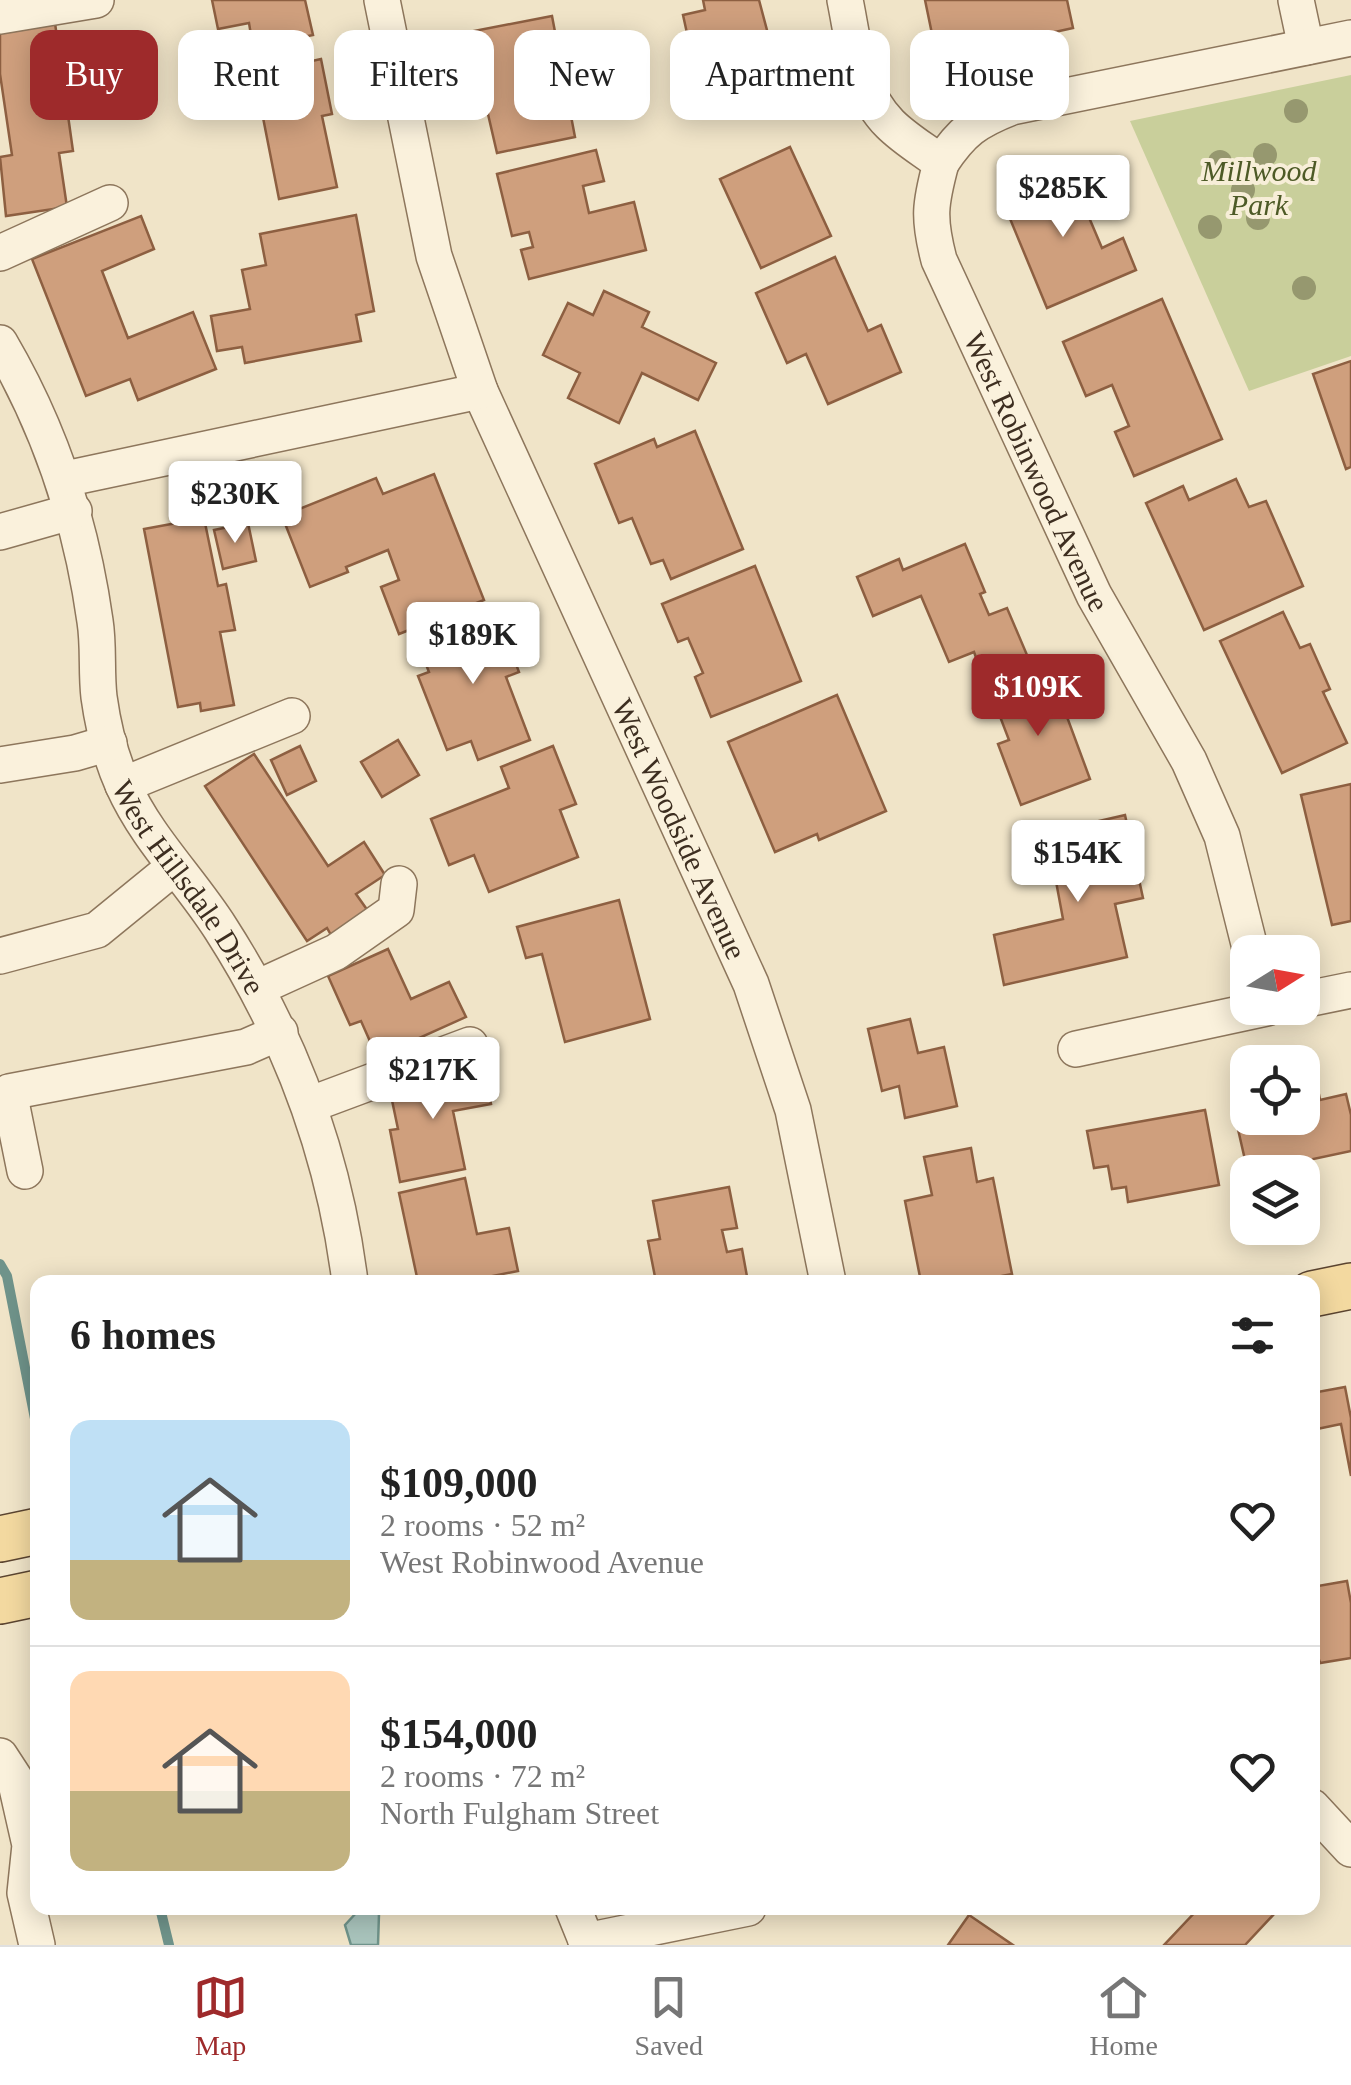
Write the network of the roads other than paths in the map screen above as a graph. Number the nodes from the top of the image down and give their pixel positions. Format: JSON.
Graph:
{"nodes":[{"id":1,"x":96,"y":0,"type":"edge"},
{"id":2,"x":382,"y":0,"type":"edge"},
{"id":3,"x":845,"y":0,"type":"edge"},
{"id":4,"x":1296,"y":0,"type":"edge"},
{"id":5,"x":0,"y":16,"type":"edge"},
{"id":6,"x":1351,"y":38,"type":"edge"},
{"id":7,"x":1306,"y":47,"type":"junction"},
{"id":8,"x":941,"y":163,"type":"junction"},
{"id":9,"x":110,"y":204,"type":"dead end"},
{"id":10,"x":0,"y":253,"type":"edge"},
{"id":11,"x":0,"y":343,"type":"edge"},
{"id":12,"x":480,"y":391,"type":"junction"},
{"id":13,"x":69,"y":495,"type":"junction"},
{"id":14,"x":0,"y":532,"type":"edge"},
{"id":15,"x":292,"y":716,"type":"dead end"},
{"id":16,"x":109,"y":743,"type":"junction"},
{"id":17,"x":0,"y":765,"type":"edge"},
{"id":18,"x":123,"y":785,"type":"junction"},
{"id":19,"x":173,"y":868,"type":"junction"},
{"id":20,"x":399,"y":884,"type":"dead end"},
{"id":21,"x":1247,"y":935,"type":"edge"},
{"id":22,"x":0,"y":956,"type":"edge"},
{"id":23,"x":257,"y":988,"type":"junction"},
{"id":24,"x":1351,"y":990,"type":"edge"},
{"id":25,"x":1320,"y":996,"type":"edge"},
{"id":26,"x":1230,"y":1015,"type":"edge"},
{"id":27,"x":280,"y":1032,"type":"junction"},
{"id":28,"x":470,"y":1045,"type":"dead end"},
{"id":29,"x":1076,"y":1049,"type":"dead end"},
{"id":30,"x":309,"y":1105,"type":"junction"},
{"id":31,"x":25,"y":1170,"type":"dead end"},
{"id":32,"x":349,"y":1275,"type":"edge"},
{"id":33,"x":827,"y":1275,"type":"edge"},
{"id":34,"x":1351,"y":1286,"type":"edge"},
{"id":35,"x":1320,"y":1292,"type":"edge"},
{"id":36,"x":30,"y":1533,"type":"edge"},
{"id":37,"x":0,"y":1539,"type":"edge"},
{"id":38,"x":0,"y":1756,"type":"edge"},
{"id":39,"x":1320,"y":1815,"type":"edge"},
{"id":40,"x":15,"y":1848,"type":"edge"},
{"id":41,"x":1351,"y":1848,"type":"edge"},
{"id":42,"x":30,"y":1915,"type":"edge"},
{"id":43,"x":30,"y":1915,"type":"edge"},
{"id":44,"x":576,"y":1915,"type":"edge"},
{"id":45,"x":716,"y":1915,"type":"edge"},
{"id":46,"x":587,"y":1943,"type":"edge"},
{"id":47,"x":37,"y":1945,"type":"edge"}],
"edges":[{"from":1,"to":5,"type":"street"},
{"from":2,"to":12,"type":"street","name":"West Woodside Avenue"},
{"from":3,"to":8,"type":"street"},
{"from":4,"to":7,"type":"street"},
{"from":6,"to":7,"type":"street"},
{"from":7,"to":8,"type":"street"},
{"from":8,"to":21,"type":"street","name":"West Robinwood Avenue"},
{"from":9,"to":10,"type":"street"},
{"from":11,"to":13,"type":"street","name":"West Hillsdale Drive"},
{"from":12,"to":13,"type":"street"},
{"from":12,"to":33,"type":"street","name":"West Woodside Avenue"},
{"from":13,"to":14,"type":"street"},
{"from":13,"to":16,"type":"street","name":"West Hillsdale Drive"},
{"from":15,"to":18,"type":"street"},
{"from":16,"to":17,"type":"street"},
{"from":16,"to":18,"type":"street","name":"West Hillsdale Drive"},
{"from":18,"to":19,"type":"street","name":"West Hillsdale Drive"},
{"from":19,"to":22,"type":"street"},
{"from":19,"to":23,"type":"street","name":"West Hillsdale Drive"},
{"from":20,"to":23,"type":"street"},
{"from":23,"to":27,"type":"street","name":"West Hillsdale Drive"},
{"from":24,"to":25,"type":"street"},
{"from":26,"to":29,"type":"street"},
{"from":27,"to":30,"type":"street","name":"West Hillsdale Drive"},
{"from":27,"to":31,"type":"street"},
{"from":28,"to":30,"type":"street"},
{"from":30,"to":32,"type":"street","name":"West Hillsdale Drive"},
{"from":34,"to":35,"type":"main road"},
{"from":36,"to":37,"type":"main road"},
{"from":38,"to":40,"type":"street"},
{"from":39,"to":41,"type":"street"},
{"from":40,"to":43,"type":"street"},
{"from":42,"to":47,"type":"street"},
{"from":44,"to":46,"type":"street"},
{"from":45,"to":46,"type":"street"}]}
